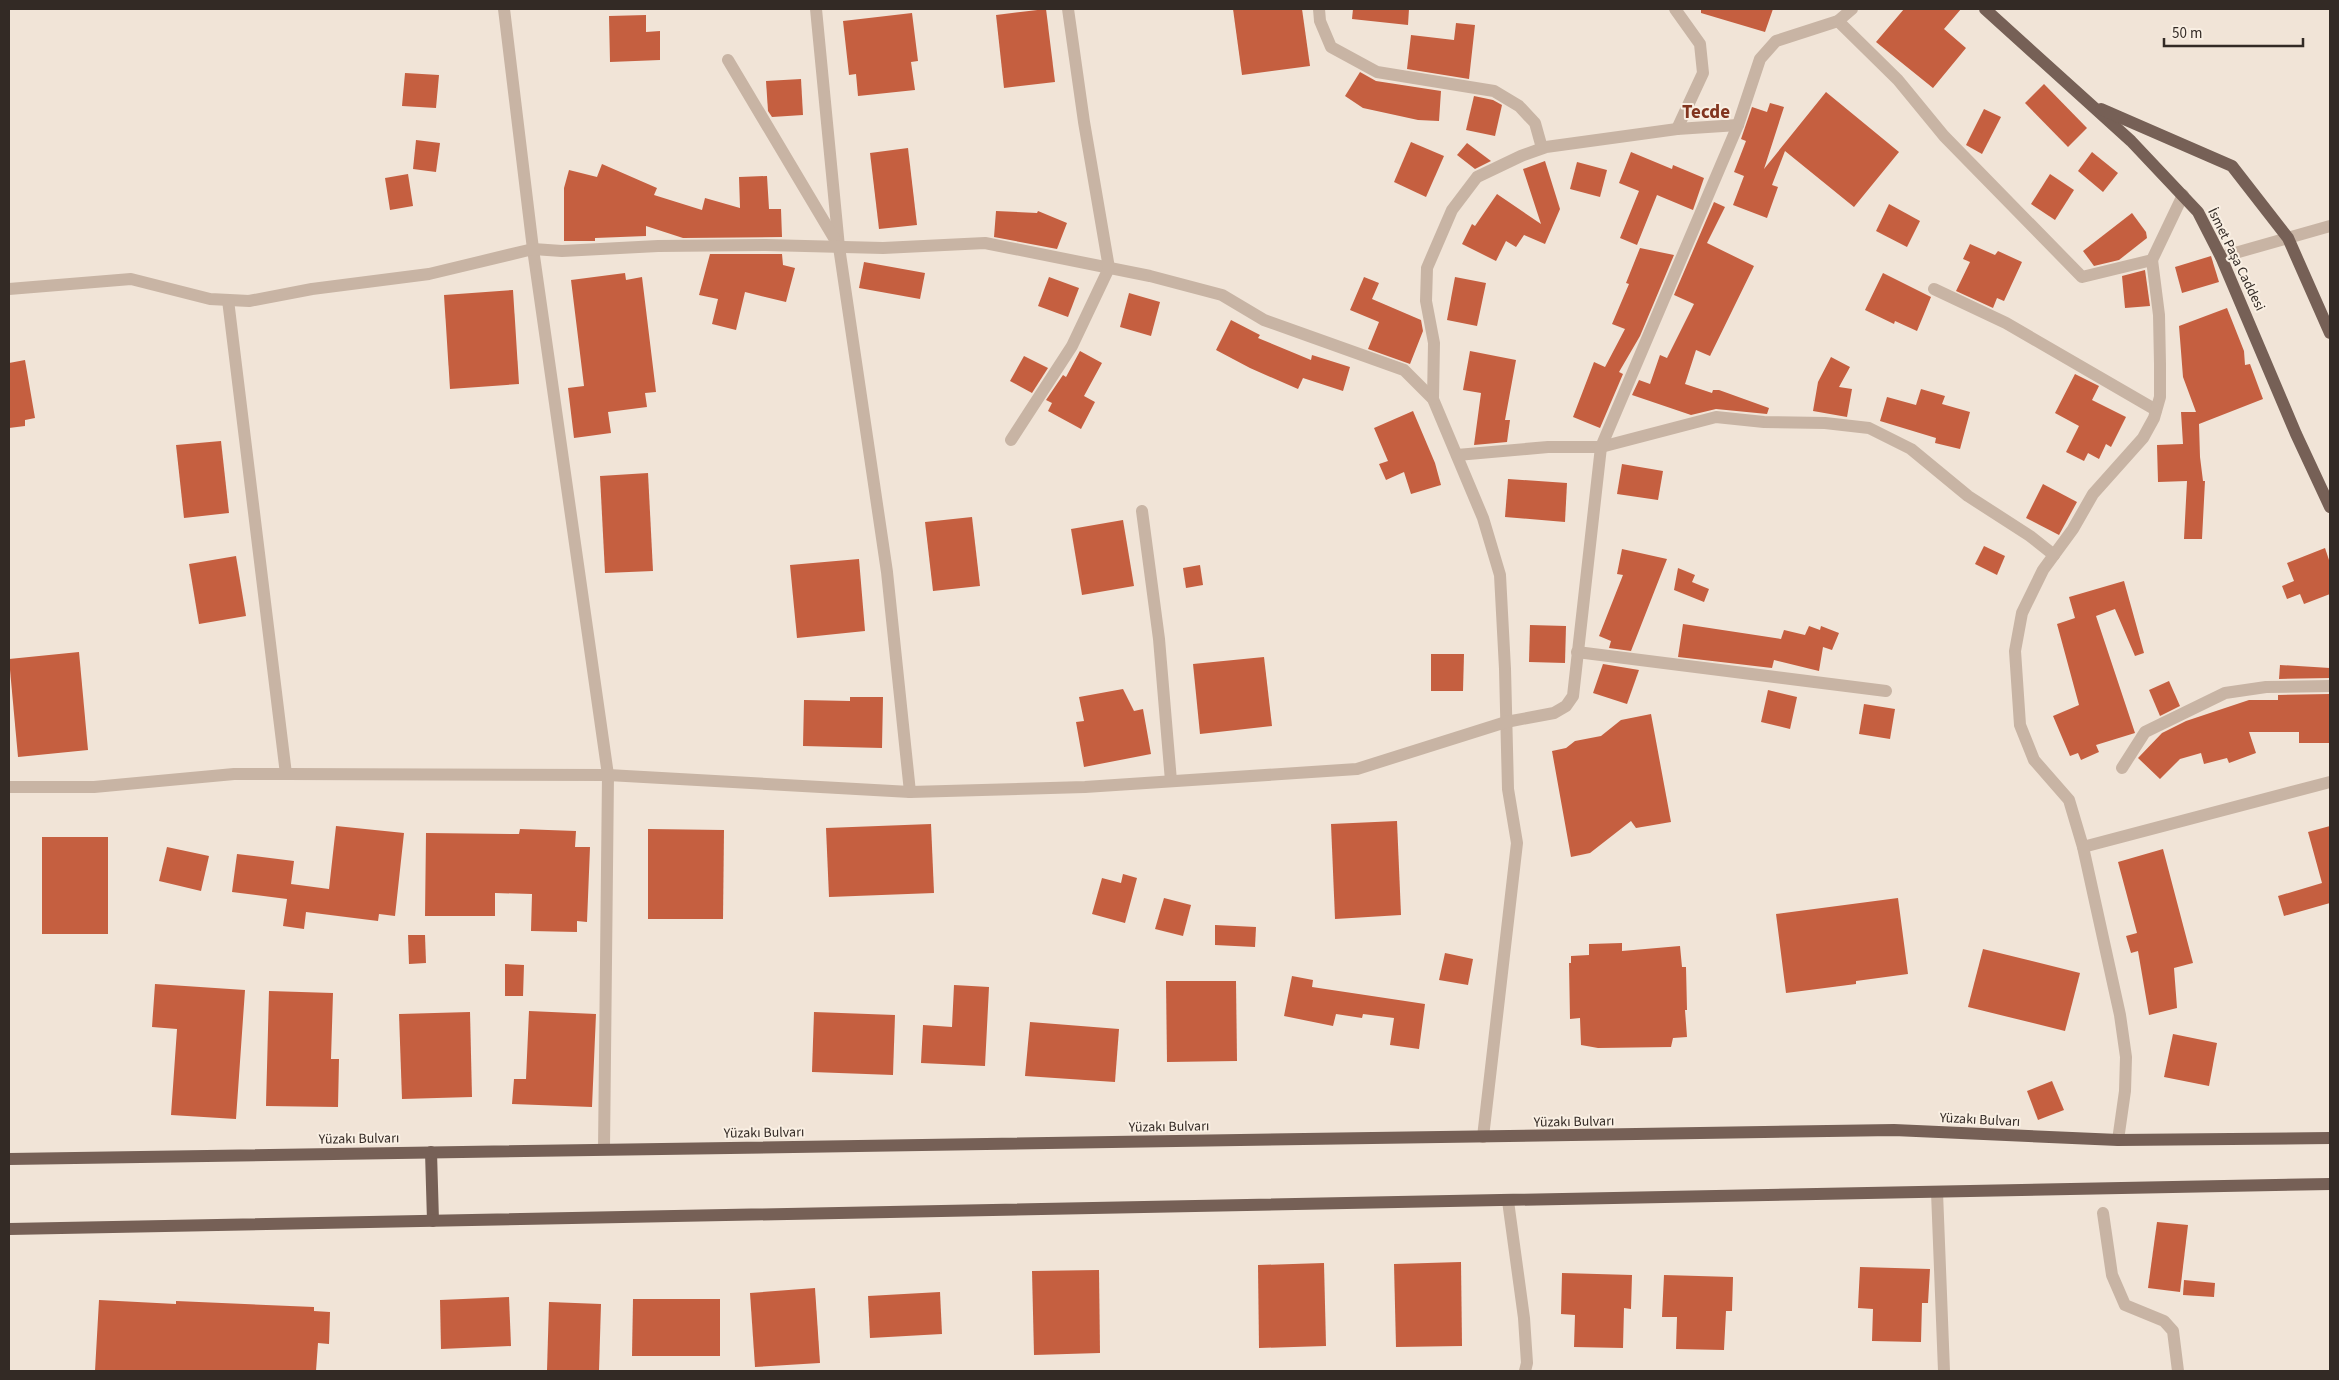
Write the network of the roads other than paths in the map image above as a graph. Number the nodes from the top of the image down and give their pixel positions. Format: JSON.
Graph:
{"nodes":[{"id":1,"x":504,"y":9,"type":"edge"},
{"id":2,"x":816,"y":9,"type":"edge"},
{"id":3,"x":1068,"y":9,"type":"edge"},
{"id":4,"x":1319,"y":9,"type":"edge"},
{"id":5,"x":1675,"y":9,"type":"edge"},
{"id":6,"x":1852,"y":9,"type":"edge"},
{"id":7,"x":1985,"y":9,"type":"edge"},
{"id":8,"x":1838,"y":21,"type":"junction"},
{"id":9,"x":728,"y":60,"type":"dead end"},
{"id":10,"x":2092,"y":105,"type":"junction"},
{"id":11,"x":1738,"y":125,"type":"junction"},
{"id":12,"x":1677,"y":129,"type":"junction"},
{"id":13,"x":1542,"y":148,"type":"junction"},
{"id":14,"x":2183,"y":195,"type":"junction"},
{"id":15,"x":2330,"y":226,"type":"edge"},
{"id":16,"x":2288,"y":238,"type":"junction"},
{"id":17,"x":839,"y":247,"type":"junction"},
{"id":18,"x":533,"y":249,"type":"junction"},
{"id":19,"x":2221,"y":257,"type":"junction"},
{"id":20,"x":2152,"y":260,"type":"junction"},
{"id":21,"x":1109,"y":268,"type":"junction"},
{"id":22,"x":9,"y":289,"type":"edge"},
{"id":23,"x":1934,"y":289,"type":"dead end"},
{"id":24,"x":228,"y":300,"type":"junction"},
{"id":25,"x":2330,"y":333,"type":"edge"},
{"id":26,"x":1433,"y":399,"type":"junction"},
{"id":27,"x":2156,"y":410,"type":"junction"},
{"id":28,"x":1010,"y":440,"type":"dead end"},
{"id":29,"x":1601,"y":447,"type":"junction"},
{"id":30,"x":1456,"y":455,"type":"junction"},
{"id":31,"x":2330,"y":507,"type":"edge"},
{"id":32,"x":1142,"y":511,"type":"dead end"},
{"id":33,"x":2054,"y":555,"type":"junction"},
{"id":34,"x":1577,"y":652,"type":"junction"},
{"id":35,"x":2330,"y":686,"type":"edge"},
{"id":36,"x":1886,"y":691,"type":"dead end"},
{"id":37,"x":1506,"y":722,"type":"junction"},
{"id":38,"x":2122,"y":768,"type":"dead end"},
{"id":39,"x":286,"y":774,"type":"junction"},
{"id":40,"x":608,"y":775,"type":"junction"},
{"id":41,"x":1171,"y":781,"type":"junction"},
{"id":42,"x":2330,"y":782,"type":"edge"},
{"id":43,"x":9,"y":787,"type":"edge"},
{"id":44,"x":910,"y":792,"type":"junction"},
{"id":45,"x":2083,"y":848,"type":"junction"},
{"id":46,"x":1483,"y":1138,"type":"junction"},
{"id":47,"x":2330,"y":1138,"type":"edge"},
{"id":48,"x":2118,"y":1140,"type":"junction"},
{"id":49,"x":604,"y":1149,"type":"junction"},
{"id":50,"x":430,"y":1152,"type":"junction"},
{"id":51,"x":9,"y":1159,"type":"edge"},
{"id":52,"x":2330,"y":1184,"type":"edge"},
{"id":53,"x":1937,"y":1192,"type":"junction"},
{"id":54,"x":1508,"y":1201,"type":"junction"},
{"id":55,"x":2103,"y":1213,"type":"dead end"},
{"id":56,"x":433,"y":1221,"type":"junction"},
{"id":57,"x":9,"y":1230,"type":"edge"},
{"id":58,"x":1525,"y":1371,"type":"edge"},
{"id":59,"x":1944,"y":1371,"type":"edge"},
{"id":60,"x":2178,"y":1371,"type":"edge"}],
"edges":[{"from":1,"to":18,"type":"street"},
{"from":2,"to":17,"type":"street"},
{"from":3,"to":21,"type":"street"},
{"from":4,"to":13,"type":"street"},
{"from":5,"to":12,"type":"street"},
{"from":6,"to":8,"type":"street"},
{"from":7,"to":10,"type":"main road","name":"İsmet Paşa Caddesi"},
{"from":8,"to":11,"type":"street"},
{"from":8,"to":20,"type":"street"},
{"from":9,"to":17,"type":"street"},
{"from":10,"to":14,"type":"main road","name":"İsmet Paşa Caddesi"},
{"from":10,"to":16,"type":"main road"},
{"from":11,"to":12,"type":"street"},
{"from":11,"to":29,"type":"street"},
{"from":12,"to":13,"type":"street"},
{"from":13,"to":26,"type":"street"},
{"from":14,"to":19,"type":"main road","name":"İsmet Paşa Caddesi"},
{"from":14,"to":20,"type":"street"},
{"from":15,"to":16,"type":"street"},
{"from":16,"to":19,"type":"street"},
{"from":16,"to":25,"type":"main road"},
{"from":17,"to":18,"type":"street"},
{"from":17,"to":21,"type":"street"},
{"from":17,"to":44,"type":"street"},
{"from":18,"to":24,"type":"street"},
{"from":18,"to":40,"type":"street"},
{"from":19,"to":31,"type":"main road","name":"İsmet Paşa Caddesi"},
{"from":20,"to":27,"type":"street"},
{"from":21,"to":26,"type":"street"},
{"from":21,"to":28,"type":"street"},
{"from":22,"to":24,"type":"street"},
{"from":23,"to":27,"type":"street"},
{"from":24,"to":39,"type":"street"},
{"from":26,"to":30,"type":"street"},
{"from":27,"to":33,"type":"street"},
{"from":29,"to":30,"type":"street"},
{"from":29,"to":33,"type":"street"},
{"from":29,"to":34,"type":"street"},
{"from":30,"to":37,"type":"street"},
{"from":32,"to":41,"type":"street"},
{"from":33,"to":45,"type":"street"},
{"from":34,"to":36,"type":"street"},
{"from":34,"to":37,"type":"street"},
{"from":35,"to":38,"type":"street"},
{"from":37,"to":41,"type":"street"},
{"from":37,"to":46,"type":"street"},
{"from":39,"to":40,"type":"street"},
{"from":39,"to":43,"type":"street"},
{"from":40,"to":44,"type":"street"},
{"from":40,"to":49,"type":"street"},
{"from":41,"to":44,"type":"street"},
{"from":42,"to":45,"type":"street"},
{"from":45,"to":48,"type":"street"},
{"from":46,"to":48,"type":"main road","name":"Yüzakı Bulvarı"},
{"from":46,"to":49,"type":"main road","name":"Yüzakı Bulvarı"},
{"from":47,"to":48,"type":"main road","name":"Yüzakı Bulvarı"},
{"from":49,"to":50,"type":"main road","name":"Yüzakı Bulvarı"},
{"from":50,"to":51,"type":"main road","name":"Yüzakı Bulvarı"},
{"from":50,"to":56,"type":"main road"},
{"from":52,"to":53,"type":"main road"},
{"from":53,"to":54,"type":"main road"},
{"from":53,"to":59,"type":"street"},
{"from":54,"to":56,"type":"main road"},
{"from":54,"to":58,"type":"street"},
{"from":55,"to":60,"type":"street"},
{"from":56,"to":57,"type":"main road"}]}
